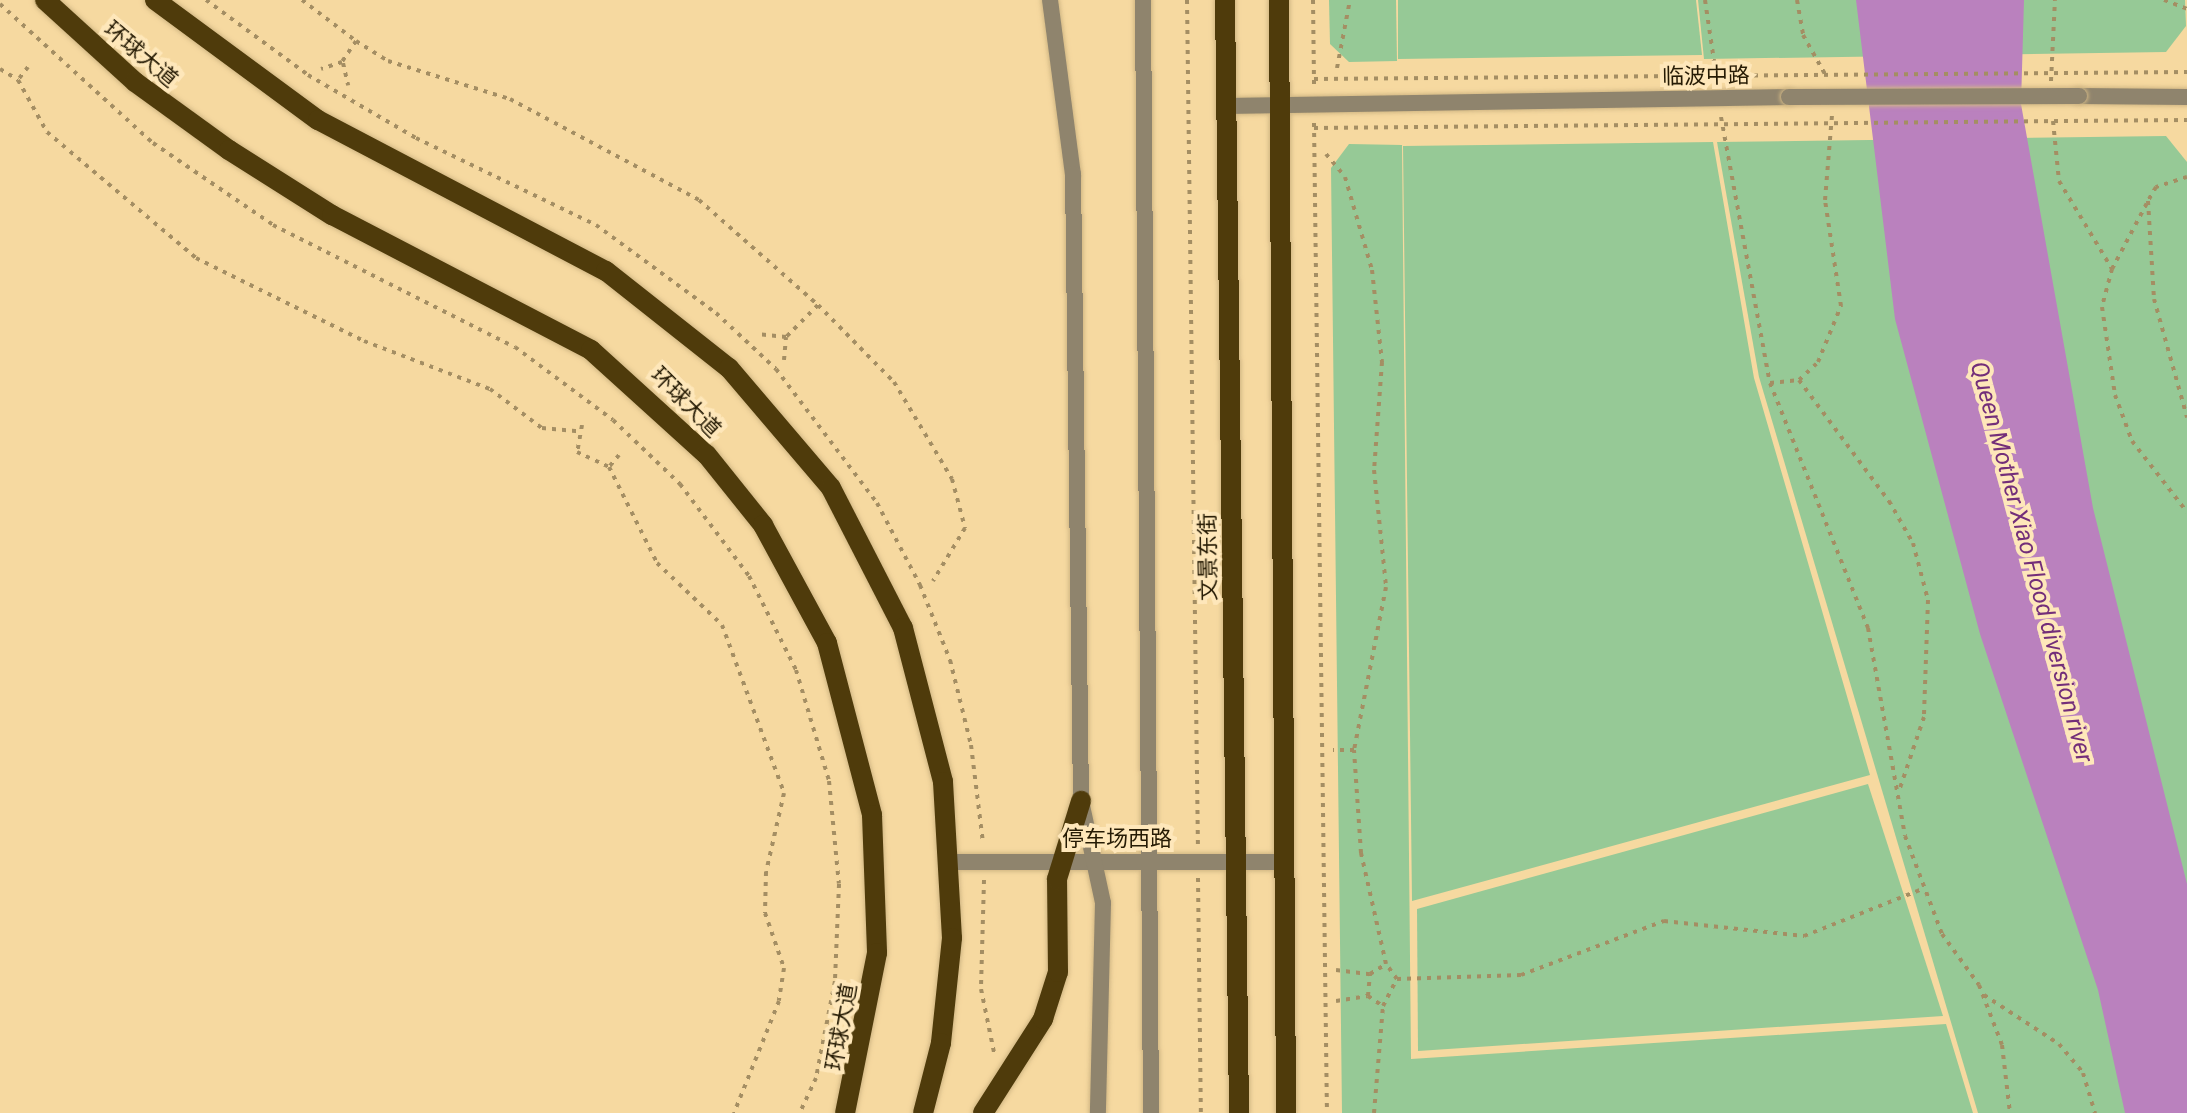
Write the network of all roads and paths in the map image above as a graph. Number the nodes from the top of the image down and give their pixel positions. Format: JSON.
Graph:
{"nodes":[{"id":1,"x":45,"y":0,"type":"edge"},
{"id":2,"x":155,"y":0,"type":"edge"},
{"id":3,"x":302,"y":0,"type":"edge"},
{"id":4,"x":1050,"y":0,"type":"edge"},
{"id":5,"x":1143,"y":0,"type":"edge"},
{"id":6,"x":1187,"y":0,"type":"edge"},
{"id":7,"x":1225,"y":0,"type":"edge"},
{"id":8,"x":1279,"y":0,"type":"edge"},
{"id":9,"x":1313,"y":0,"type":"edge"},
{"id":10,"x":1350,"y":0,"type":"edge"},
{"id":11,"x":1705,"y":0,"type":"edge"},
{"id":12,"x":1797,"y":0,"type":"edge"},
{"id":13,"x":2055,"y":0,"type":"edge"},
{"id":14,"x":2164,"y":0,"type":"edge"},
{"id":15,"x":0,"y":4,"type":"edge"},
{"id":16,"x":2187,"y":9,"type":"edge"},
{"id":17,"x":356,"y":41,"type":"junction"},
{"id":18,"x":342,"y":62,"type":"junction"},
{"id":19,"x":28,"y":67,"type":"dead end"},
{"id":20,"x":1337,"y":68,"type":"dead end"},
{"id":21,"x":0,"y":69,"type":"edge"},
{"id":22,"x":321,"y":69,"type":"dead end"},
{"id":23,"x":2187,"y":72,"type":"edge"},
{"id":24,"x":1716,"y":73,"type":"junction"},
{"id":25,"x":1314,"y":79,"type":"junction"},
{"id":26,"x":18,"y":80,"type":"junction"},
{"id":27,"x":1828,"y":84,"type":"dead end"},
{"id":28,"x":348,"y":85,"type":"dead end"},
{"id":29,"x":2052,"y":91,"type":"dead end"},
{"id":30,"x":2187,"y":97,"type":"edge"},
{"id":31,"x":1719,"y":99,"type":"junction"},
{"id":32,"x":1314,"y":101,"type":"junction"},
{"id":33,"x":1281,"y":102,"type":"junction"},
{"id":34,"x":2053,"y":105,"type":"dead end"},
{"id":35,"x":1226,"y":106,"type":"junction"},
{"id":36,"x":1831,"y":106,"type":"dead end"},
{"id":37,"x":2187,"y":120,"type":"edge"},
{"id":38,"x":1722,"y":124,"type":"junction"},
{"id":39,"x":1314,"y":128,"type":"junction"},
{"id":40,"x":1326,"y":154,"type":"dead end"},
{"id":41,"x":2187,"y":177,"type":"edge"},
{"id":42,"x":2148,"y":201,"type":"junction"},
{"id":43,"x":2112,"y":269,"type":"junction"},
{"id":44,"x":818,"y":305,"type":"junction"},
{"id":45,"x":758,"y":334,"type":"dead end"},
{"id":46,"x":786,"y":337,"type":"junction"},
{"id":47,"x":784,"y":360,"type":"dead end"},
{"id":48,"x":1799,"y":380,"type":"junction"},
{"id":49,"x":1770,"y":383,"type":"junction"},
{"id":50,"x":2187,"y":417,"type":"edge"},
{"id":51,"x":582,"y":425,"type":"dead end"},
{"id":52,"x":578,"y":431,"type":"junction"},
{"id":53,"x":619,"y":455,"type":"dead end"},
{"id":54,"x":609,"y":467,"type":"junction"},
{"id":55,"x":2187,"y":512,"type":"edge"},
{"id":56,"x":933,"y":581,"type":"dead end"},
{"id":57,"x":1333,"y":750,"type":"dead end"},
{"id":58,"x":1354,"y":750,"type":"junction"},
{"id":59,"x":1900,"y":790,"type":"junction"},
{"id":60,"x":1081,"y":801,"type":"junction"},
{"id":61,"x":1094,"y":861,"type":"junction"},
{"id":62,"x":1150,"y":861,"type":"junction"},
{"id":63,"x":1198,"y":861,"type":"junction"},
{"id":64,"x":1236,"y":861,"type":"junction"},
{"id":65,"x":951,"y":862,"type":"junction"},
{"id":66,"x":1062,"y":862,"type":"junction"},
{"id":67,"x":1284,"y":862,"type":"junction"},
{"id":68,"x":1922,"y":889,"type":"junction"},
{"id":69,"x":1386,"y":964,"type":"junction"},
{"id":70,"x":1336,"y":970,"type":"dead end"},
{"id":71,"x":1370,"y":974,"type":"junction"},
{"id":72,"x":1397,"y":979,"type":"junction"},
{"id":73,"x":1983,"y":994,"type":"junction"},
{"id":74,"x":1368,"y":996,"type":"junction"},
{"id":75,"x":1336,"y":1001,"type":"dead end"},
{"id":76,"x":1383,"y":1006,"type":"junction"},
{"id":77,"x":734,"y":1113,"type":"edge"},
{"id":78,"x":800,"y":1113,"type":"edge"},
{"id":79,"x":845,"y":1113,"type":"edge"},
{"id":80,"x":923,"y":1113,"type":"edge"},
{"id":81,"x":983,"y":1113,"type":"edge"},
{"id":82,"x":1098,"y":1113,"type":"edge"},
{"id":83,"x":1151,"y":1113,"type":"edge"},
{"id":84,"x":1201,"y":1113,"type":"edge"},
{"id":85,"x":1239,"y":1113,"type":"edge"},
{"id":86,"x":1286,"y":1113,"type":"edge"},
{"id":87,"x":1327,"y":1113,"type":"edge"},
{"id":88,"x":1374,"y":1113,"type":"edge"},
{"id":89,"x":2010,"y":1113,"type":"edge"},
{"id":90,"x":2095,"y":1113,"type":"edge"}],
"edges":[{"from":1,"to":79,"type":"main road","name":"环球大道"},
{"from":2,"to":65,"type":"main road"},
{"from":3,"to":17,"type":"path"},
{"from":4,"to":60,"type":"street"},
{"from":5,"to":62,"type":"street"},
{"from":6,"to":63,"type":"path"},
{"from":7,"to":35,"type":"main road","name":"文景东街"},
{"from":8,"to":33,"type":"main road"},
{"from":9,"to":25,"type":"path"},
{"from":10,"to":20,"type":"path"},
{"from":11,"to":24,"type":"path"},
{"from":12,"to":27,"type":"path"},
{"from":13,"to":29,"type":"path"},
{"from":14,"to":16,"type":"path"},
{"from":15,"to":78,"type":"path"},
{"from":17,"to":18,"type":"path"},
{"from":17,"to":44,"type":"path"},
{"from":18,"to":22,"type":"path"},
{"from":18,"to":28,"type":"path"},
{"from":19,"to":26,"type":"path"},
{"from":21,"to":26,"type":"path"},
{"from":23,"to":24,"type":"path","name":"临波中路"},
{"from":24,"to":25,"type":"path","name":"临波中路"},
{"from":24,"to":31,"type":"path"},
{"from":25,"to":32,"type":"path"},
{"from":26,"to":52,"type":"path"},
{"from":30,"to":31,"type":"street","name":"临波中路","bridge":true},
{"from":31,"to":32,"type":"street","name":"临波中路"},
{"from":31,"to":38,"type":"path"},
{"from":32,"to":33,"type":"street","name":"临波中路"},
{"from":32,"to":39,"type":"path"},
{"from":33,"to":35,"type":"street","name":"临波中路"},
{"from":33,"to":67,"type":"main road"},
{"from":34,"to":43,"type":"path"},
{"from":35,"to":64,"type":"main road","name":"文景东街"},
{"from":36,"to":48,"type":"path"},
{"from":37,"to":38,"type":"path"},
{"from":38,"to":39,"type":"path"},
{"from":38,"to":49,"type":"path"},
{"from":39,"to":87,"type":"path"},
{"from":40,"to":58,"type":"path"},
{"from":41,"to":42,"type":"path"},
{"from":42,"to":43,"type":"path"},
{"from":42,"to":50,"type":"path"},
{"from":43,"to":55,"type":"path"},
{"from":44,"to":46,"type":"path"},
{"from":44,"to":56,"type":"path"},
{"from":45,"to":46,"type":"path"},
{"from":46,"to":47,"type":"path"},
{"from":48,"to":49,"type":"path"},
{"from":48,"to":59,"type":"path"},
{"from":49,"to":59,"type":"path"},
{"from":51,"to":52,"type":"path"},
{"from":52,"to":54,"type":"path"},
{"from":53,"to":54,"type":"path"},
{"from":54,"to":77,"type":"path"},
{"from":57,"to":58,"type":"path"},
{"from":58,"to":69,"type":"path"},
{"from":59,"to":68,"type":"path"},
{"from":60,"to":61,"type":"street"},
{"from":60,"to":66,"type":"main road"},
{"from":61,"to":62,"type":"street","name":"停车场西路"},
{"from":61,"to":66,"type":"street","name":"停车场西路"},
{"from":61,"to":82,"type":"street"},
{"from":62,"to":63,"type":"street","name":"停车场西路"},
{"from":62,"to":83,"type":"street"},
{"from":63,"to":64,"type":"street","name":"停车场西路"},
{"from":63,"to":84,"type":"path"},
{"from":64,"to":67,"type":"street","name":"停车场西路"},
{"from":64,"to":85,"type":"main road","name":"文景东街"},
{"from":65,"to":66,"type":"street","name":"停车场西路"},
{"from":65,"to":80,"type":"main road"},
{"from":66,"to":81,"type":"main road"},
{"from":67,"to":86,"type":"main road"},
{"from":68,"to":72,"type":"path"},
{"from":68,"to":73,"type":"path"},
{"from":69,"to":71,"type":"path"},
{"from":69,"to":72,"type":"path"},
{"from":70,"to":71,"type":"path"},
{"from":71,"to":74,"type":"path"},
{"from":72,"to":76,"type":"path"},
{"from":73,"to":89,"type":"path"},
{"from":73,"to":90,"type":"path"},
{"from":74,"to":75,"type":"path"},
{"from":74,"to":76,"type":"path"},
{"from":76,"to":88,"type":"path"}]}
